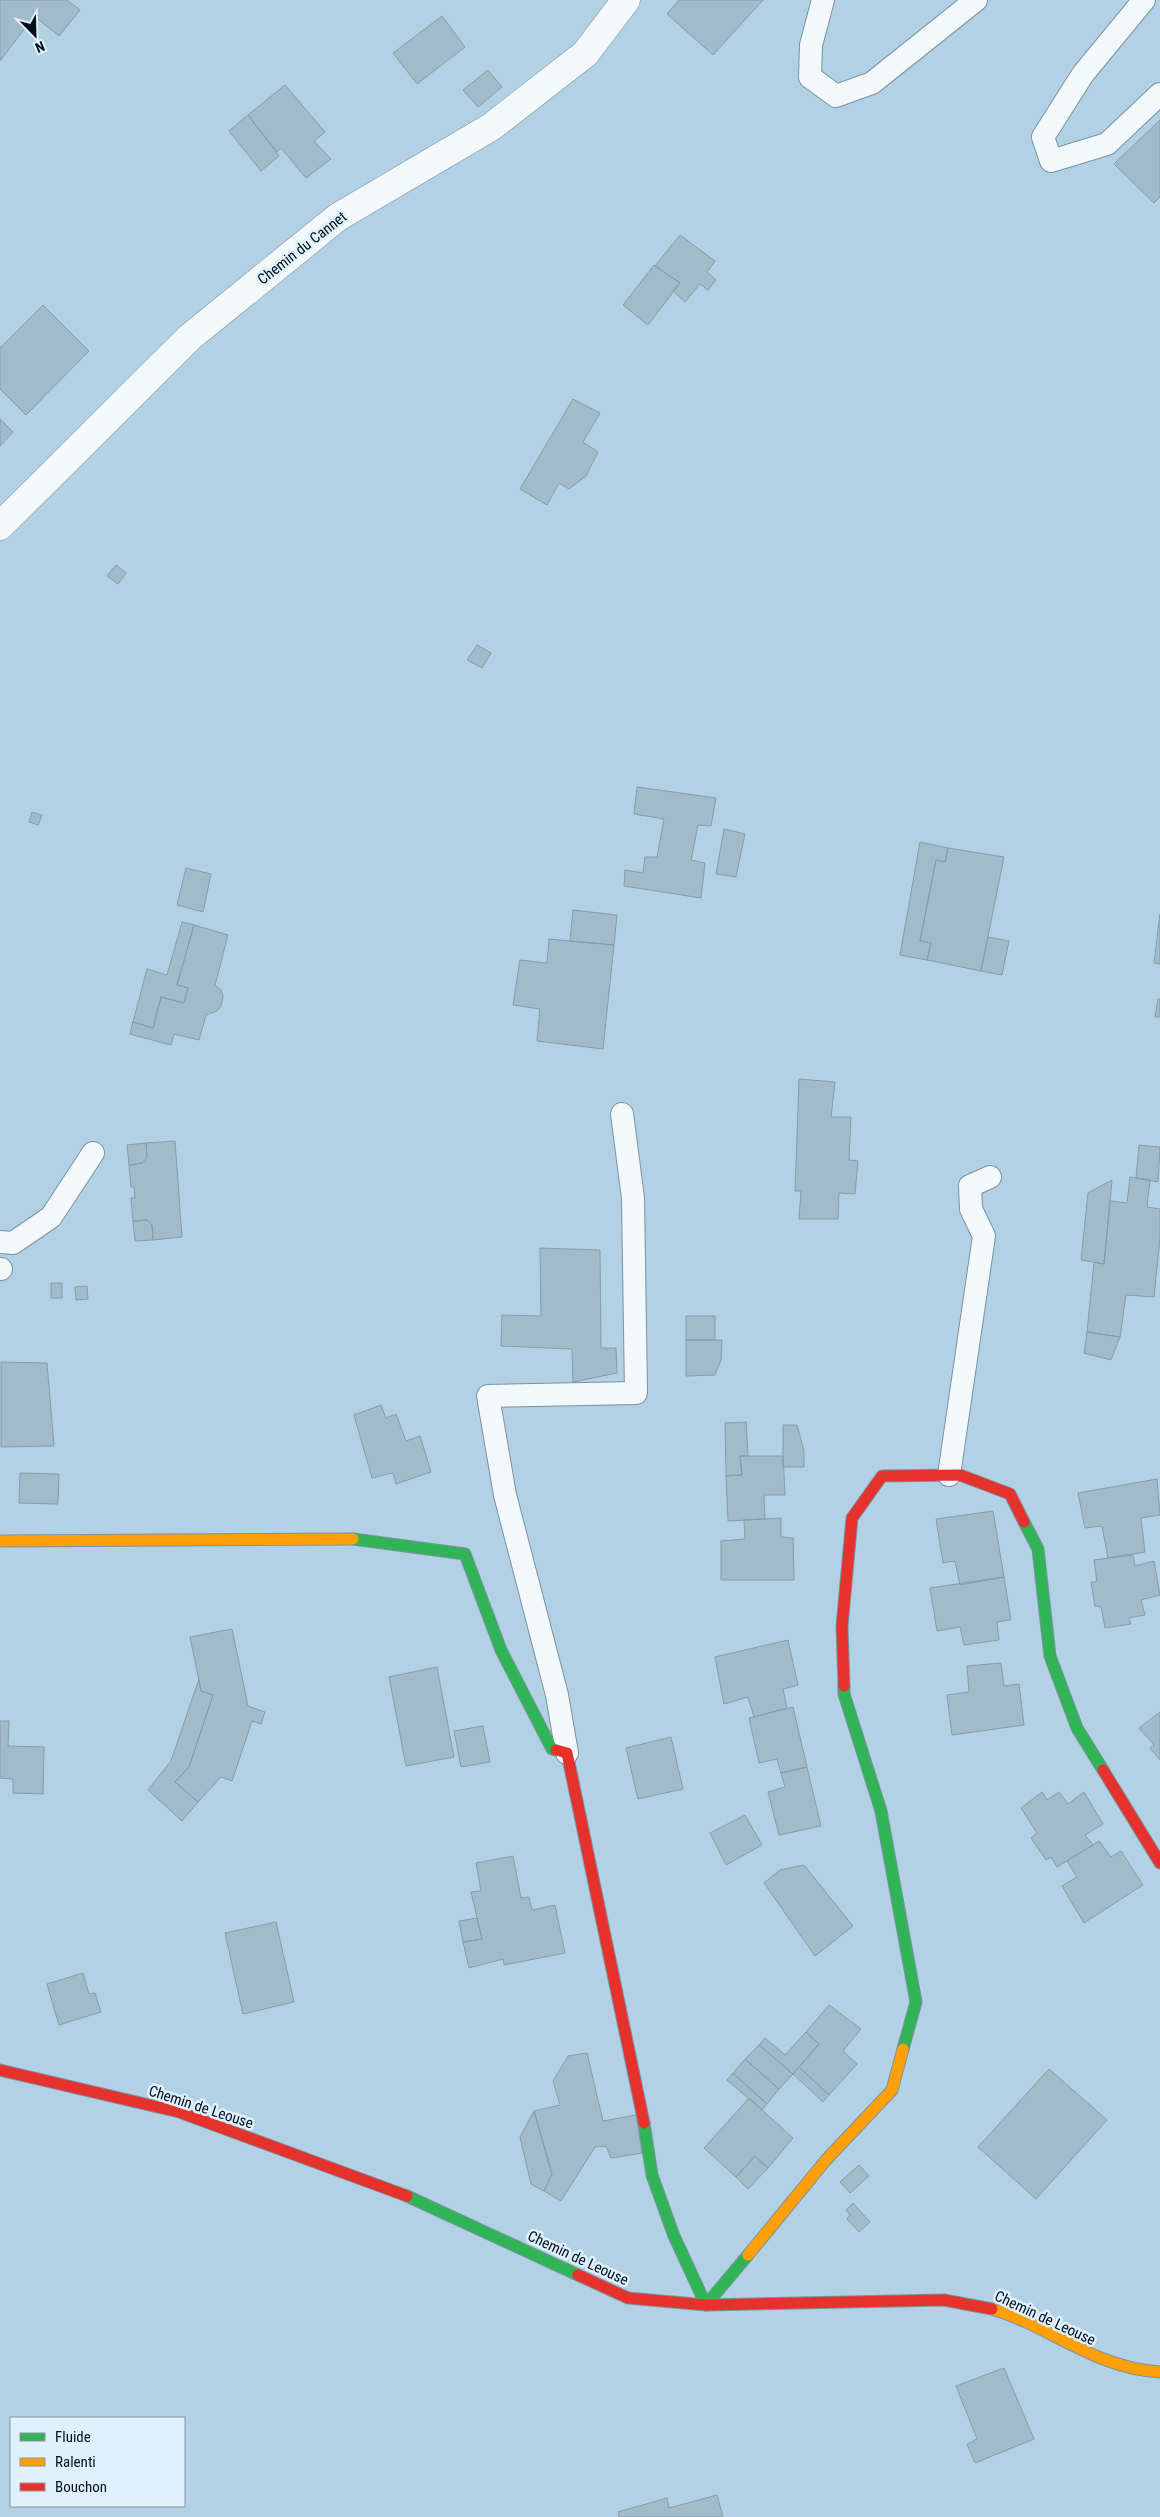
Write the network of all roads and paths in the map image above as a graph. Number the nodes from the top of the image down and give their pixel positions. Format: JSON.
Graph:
{"nodes":[{"id":1,"x":626,"y":0,"type":"edge"},
{"id":2,"x":823,"y":0,"type":"edge"},
{"id":3,"x":976,"y":0,"type":"edge"},
{"id":4,"x":1144,"y":0,"type":"edge"},
{"id":5,"x":1160,"y":94,"type":"edge"},
{"id":6,"x":1,"y":524,"type":"edge"},
{"id":7,"x":622,"y":1114,"type":"dead end"},
{"id":8,"x":94,"y":1153,"type":"dead end"},
{"id":9,"x":990,"y":1177,"type":"dead end"},
{"id":10,"x":0,"y":1242,"type":"edge"},
{"id":11,"x":948,"y":1475,"type":"junction"},
{"id":12,"x":0,"y":1541,"type":"edge"},
{"id":13,"x":567,"y":1753,"type":"junction"},
{"id":14,"x":1160,"y":1863,"type":"edge"},
{"id":15,"x":0,"y":2070,"type":"edge"},
{"id":16,"x":706,"y":2305,"type":"junction"},
{"id":17,"x":1160,"y":2372,"type":"edge"}],
"edges":[{"from":1,"to":6,"type":"street","name":"Chemin du Cannet"},
{"from":2,"to":3,"type":"lane"},
{"from":4,"to":5,"type":"lane"},
{"from":7,"to":13,"type":"lane"},
{"from":8,"to":10,"type":"lane"},
{"from":9,"to":11,"type":"lane"},
{"from":11,"to":14,"type":"street"},
{"from":11,"to":16,"type":"street"},
{"from":12,"to":13,"type":"street"},
{"from":13,"to":16,"type":"street"},
{"from":15,"to":16,"type":"street","name":"Chemin de Leouse"},
{"from":16,"to":17,"type":"street","name":"Chemin de Leouse"}]}
